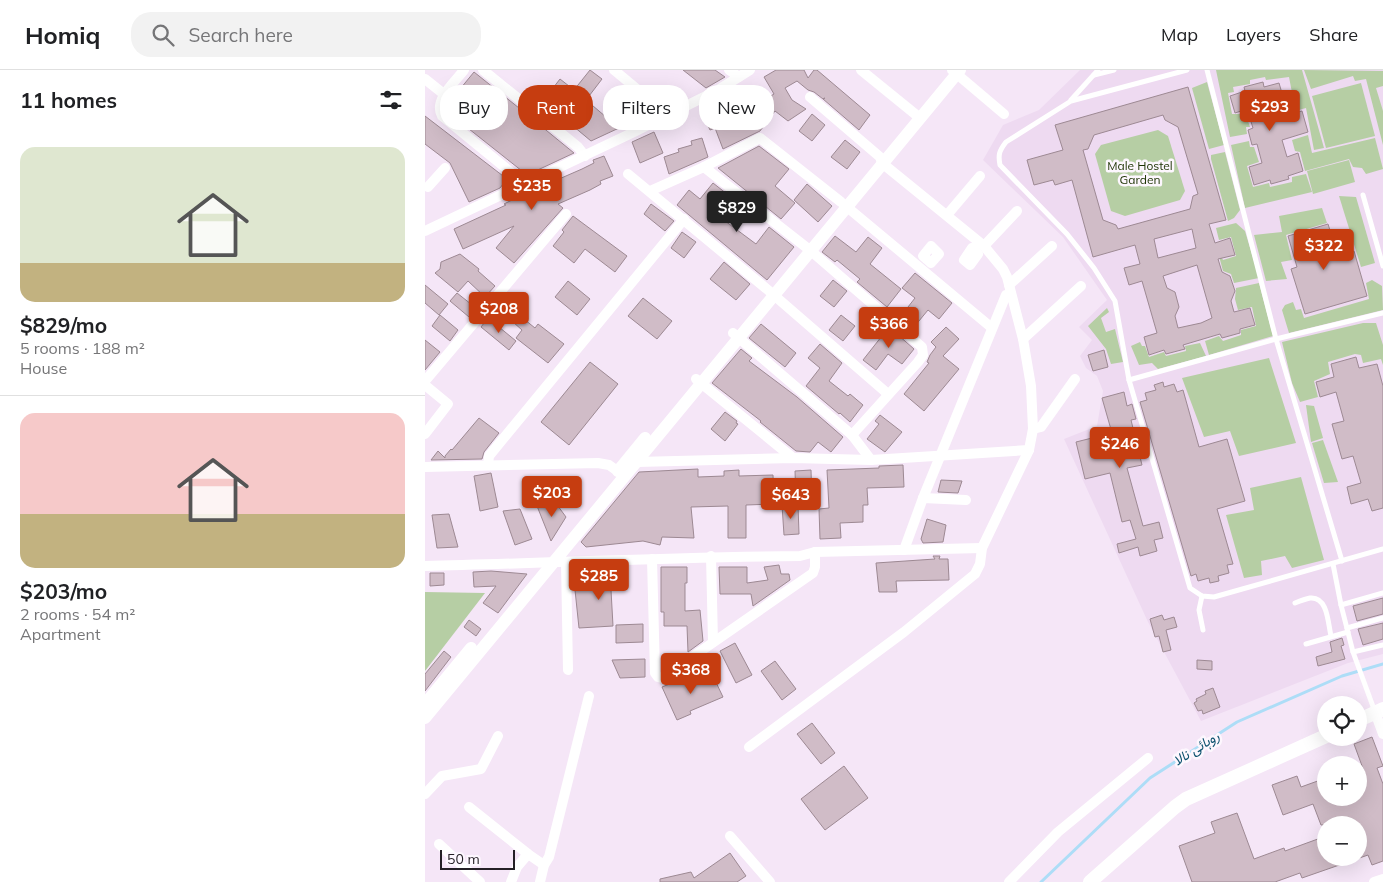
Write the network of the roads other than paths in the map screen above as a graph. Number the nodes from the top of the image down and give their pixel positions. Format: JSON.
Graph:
{"nodes":[{"id":1,"x":464,"y":70,"type":"edge"},
{"id":2,"x":483,"y":70,"type":"edge"},
{"id":3,"x":614,"y":70,"type":"edge"},
{"id":4,"x":729,"y":70,"type":"edge"},
{"id":5,"x":751,"y":70,"type":"edge"},
{"id":6,"x":861,"y":70,"type":"edge"},
{"id":7,"x":1098,"y":70,"type":"edge"},
{"id":8,"x":1114,"y":70,"type":"edge"},
{"id":9,"x":1187,"y":70,"type":"edge"},
{"id":10,"x":1207,"y":70,"type":"edge"},
{"id":11,"x":955,"y":71,"type":"edge"},
{"id":12,"x":1093,"y":75,"type":"junction"},
{"id":13,"x":739,"y":78,"type":"junction"},
{"id":14,"x":425,"y":79,"type":"edge"},
{"id":15,"x":453,"y":85,"type":"edge"},
{"id":16,"x":632,"y":85,"type":"edge"},
{"id":17,"x":440,"y":91,"type":"edge"},
{"id":18,"x":810,"y":97,"type":"dead end"},
{"id":19,"x":1071,"y":101,"type":"junction"},
{"id":20,"x":689,"y":104,"type":"edge"},
{"id":21,"x":1004,"y":114,"type":"dead end"},
{"id":22,"x":918,"y":116,"type":"junction"},
{"id":23,"x":459,"y":130,"type":"edge"},
{"id":24,"x":636,"y":130,"type":"edge"},
{"id":25,"x":585,"y":156,"type":"junction"},
{"id":26,"x":881,"y":160,"type":"junction"},
{"id":27,"x":703,"y":167,"type":"junction"},
{"id":28,"x":445,"y":168,"type":"dead end"},
{"id":29,"x":628,"y":174,"type":"dead end"},
{"id":30,"x":980,"y":176,"type":"dead end"},
{"id":31,"x":524,"y":183,"type":"junction"},
{"id":32,"x":426,"y":187,"type":"edge"},
{"id":33,"x":650,"y":191,"type":"junction"},
{"id":34,"x":1363,"y":195,"type":"dead end"},
{"id":35,"x":844,"y":204,"type":"junction"},
{"id":36,"x":1017,"y":211,"type":"dead end"},
{"id":37,"x":566,"y":214,"type":"dead end"},
{"id":38,"x":947,"y":215,"type":"junction"},
{"id":39,"x":684,"y":219,"type":"junction"},
{"id":40,"x":425,"y":230,"type":"edge"},
{"id":41,"x":984,"y":246,"type":"junction"},
{"id":42,"x":1052,"y":246,"type":"dead end"},
{"id":43,"x":808,"y":249,"type":"junction"},
{"id":44,"x":1383,"y":266,"type":"edge"},
{"id":45,"x":1081,"y":286,"type":"dead end"},
{"id":46,"x":1010,"y":290,"type":"junction"},
{"id":47,"x":771,"y":293,"type":"junction"},
{"id":48,"x":1383,"y":313,"type":"edge"},
{"id":49,"x":992,"y":328,"type":"junction"},
{"id":50,"x":736,"y":336,"type":"junction"},
{"id":51,"x":1023,"y":339,"type":"junction"},
{"id":52,"x":1276,"y":339,"type":"junction"},
{"id":53,"x":1075,"y":379,"type":"dead end"},
{"id":54,"x":1129,"y":380,"type":"junction"},
{"id":55,"x":698,"y":381,"type":"junction"},
{"id":56,"x":425,"y":383,"type":"edge"},
{"id":57,"x":888,"y":394,"type":"junction"},
{"id":58,"x":1033,"y":429,"type":"junction"},
{"id":59,"x":425,"y":434,"type":"edge"},
{"id":60,"x":852,"y":435,"type":"junction"},
{"id":61,"x":1029,"y":450,"type":"junction"},
{"id":62,"x":942,"y":454,"type":"junction"},
{"id":63,"x":793,"y":458,"type":"junction"},
{"id":64,"x":633,"y":459,"type":"junction"},
{"id":65,"x":871,"y":460,"type":"junction"},
{"id":66,"x":488,"y":465,"type":"junction"},
{"id":67,"x":425,"y":467,"type":"edge"},
{"id":68,"x":621,"y":474,"type":"junction"},
{"id":69,"x":923,"y":498,"type":"junction"},
{"id":70,"x":966,"y":500,"type":"dead end"},
{"id":71,"x":982,"y":548,"type":"junction"},
{"id":72,"x":1383,"y":549,"type":"edge"},
{"id":73,"x":903,"y":550,"type":"junction"},
{"id":74,"x":815,"y":552,"type":"junction"},
{"id":75,"x":711,"y":556,"type":"junction"},
{"id":76,"x":652,"y":559,"type":"junction"},
{"id":77,"x":1341,"y":561,"type":"junction"},
{"id":78,"x":547,"y":563,"type":"junction"},
{"id":79,"x":566,"y":563,"type":"junction"},
{"id":80,"x":1333,"y":564,"type":"junction"},
{"id":81,"x":425,"y":566,"type":"edge"},
{"id":82,"x":1383,"y":593,"type":"edge"},
{"id":83,"x":1202,"y":596,"type":"junction"},
{"id":84,"x":1295,"y":603,"type":"dead end"},
{"id":85,"x":1341,"y":605,"type":"junction"},
{"id":86,"x":1383,"y":618,"type":"edge"},
{"id":87,"x":1203,"y":630,"type":"dead end"},
{"id":88,"x":1347,"y":630,"type":"junction"},
{"id":89,"x":1331,"y":636,"type":"junction"},
{"id":90,"x":713,"y":642,"type":"junction"},
{"id":91,"x":1306,"y":644,"type":"dead end"},
{"id":92,"x":1383,"y":645,"type":"edge"},
{"id":93,"x":1354,"y":655,"type":"junction"},
{"id":94,"x":568,"y":670,"type":"dead end"},
{"id":95,"x":589,"y":696,"type":"dead end"},
{"id":96,"x":425,"y":704,"type":"edge"},
{"id":97,"x":1379,"y":711,"type":"edge"},
{"id":98,"x":1367,"y":716,"type":"edge"},
{"id":99,"x":425,"y":718,"type":"edge"},
{"id":100,"x":1383,"y":734,"type":"edge"},
{"id":101,"x":497,"y":736,"type":"dead end"},
{"id":102,"x":1317,"y":740,"type":"edge"},
{"id":103,"x":749,"y":747,"type":"dead end"},
{"id":104,"x":1148,"y":758,"type":"dead end"},
{"id":105,"x":425,"y":794,"type":"edge"},
{"id":106,"x":469,"y":808,"type":"dead end"},
{"id":107,"x":730,"y":836,"type":"dead end"},
{"id":108,"x":439,"y":844,"type":"dead end"},
{"id":109,"x":528,"y":854,"type":"junction"},
{"id":110,"x":544,"y":865,"type":"junction"},
{"id":111,"x":1383,"y":879,"type":"edge"},
{"id":112,"x":480,"y":882,"type":"edge"},
{"id":113,"x":511,"y":882,"type":"edge"},
{"id":114,"x":540,"y":882,"type":"edge"},
{"id":115,"x":770,"y":882,"type":"edge"},
{"id":116,"x":1009,"y":882,"type":"edge"},
{"id":117,"x":1090,"y":882,"type":"edge"},
{"id":118,"x":1374,"y":882,"type":"edge"}],
"edges":[{"from":1,"to":15,"type":"street"},
{"from":2,"to":25,"type":"street"},
{"from":3,"to":16,"type":"street"},
{"from":4,"to":13,"type":"street"},
{"from":5,"to":13,"type":"street"},
{"from":6,"to":22,"type":"street"},
{"from":7,"to":12,"type":"lane"},
{"from":8,"to":12,"type":"lane"},
{"from":9,"to":19,"type":"lane"},
{"from":10,"to":52,"type":"lane"},
{"from":11,"to":21,"type":"street"},
{"from":11,"to":22,"type":"street"},
{"from":12,"to":19,"type":"lane"},
{"from":13,"to":20,"type":"street"},
{"from":14,"to":17,"type":"street"},
{"from":18,"to":26,"type":"street"},
{"from":19,"to":54,"type":"lane"},
{"from":22,"to":26,"type":"street"},
{"from":23,"to":31,"type":"street"},
{"from":24,"to":25,"type":"street"},
{"from":25,"to":31,"type":"street"},
{"from":26,"to":35,"type":"street"},
{"from":26,"to":38,"type":"street"},
{"from":27,"to":33,"type":"street"},
{"from":27,"to":35,"type":"street"},
{"from":27,"to":43,"type":"street"},
{"from":28,"to":32,"type":"street"},
{"from":29,"to":33,"type":"street"},
{"from":30,"to":38,"type":"street"},
{"from":31,"to":40,"type":"street"},
{"from":33,"to":39,"type":"street"},
{"from":34,"to":44,"type":"lane"},
{"from":35,"to":43,"type":"street"},
{"from":35,"to":49,"type":"street"},
{"from":36,"to":41,"type":"street"},
{"from":37,"to":56,"type":"street"},
{"from":38,"to":41,"type":"street"},
{"from":39,"to":47,"type":"street"},
{"from":39,"to":66,"type":"street"},
{"from":41,"to":46,"type":"street"},
{"from":42,"to":46,"type":"street"},
{"from":43,"to":47,"type":"street"},
{"from":43,"to":57,"type":"street"},
{"from":45,"to":51,"type":"street"},
{"from":46,"to":49,"type":"street"},
{"from":46,"to":51,"type":"street"},
{"from":47,"to":50,"type":"street"},
{"from":47,"to":57,"type":"street"},
{"from":48,"to":52,"type":"lane"},
{"from":49,"to":62,"type":"street"},
{"from":50,"to":55,"type":"street"},
{"from":50,"to":60,"type":"street"},
{"from":51,"to":58,"type":"street"},
{"from":52,"to":54,"type":"lane"},
{"from":52,"to":77,"type":"lane"},
{"from":53,"to":58,"type":"street"},
{"from":54,"to":83,"type":"lane"},
{"from":55,"to":63,"type":"street"},
{"from":55,"to":64,"type":"street"},
{"from":56,"to":59,"type":"street"},
{"from":57,"to":60,"type":"street"},
{"from":58,"to":61,"type":"street"},
{"from":60,"to":65,"type":"street"},
{"from":61,"to":62,"type":"street"},
{"from":61,"to":71,"type":"street"},
{"from":62,"to":65,"type":"street"},
{"from":62,"to":69,"type":"street"},
{"from":63,"to":64,"type":"street"},
{"from":63,"to":65,"type":"street"},
{"from":64,"to":68,"type":"street"},
{"from":66,"to":67,"type":"street"},
{"from":66,"to":68,"type":"street"},
{"from":68,"to":78,"type":"street"},
{"from":69,"to":70,"type":"street"},
{"from":69,"to":73,"type":"street"},
{"from":71,"to":73,"type":"street"},
{"from":71,"to":103,"type":"street"},
{"from":72,"to":77,"type":"lane"},
{"from":73,"to":74,"type":"street"},
{"from":74,"to":75,"type":"street"},
{"from":74,"to":90,"type":"street"},
{"from":75,"to":76,"type":"street"},
{"from":75,"to":90,"type":"street"},
{"from":76,"to":79,"type":"street"},
{"from":76,"to":90,"type":"street"},
{"from":77,"to":80,"type":"lane"},
{"from":78,"to":79,"type":"street"},
{"from":78,"to":81,"type":"street"},
{"from":78,"to":96,"type":"street"},
{"from":78,"to":99,"type":"street"},
{"from":79,"to":94,"type":"street"},
{"from":80,"to":83,"type":"lane"},
{"from":80,"to":85,"type":"lane"},
{"from":82,"to":85,"type":"lane"},
{"from":83,"to":87,"type":"lane"},
{"from":84,"to":89,"type":"lane"},
{"from":85,"to":88,"type":"lane"},
{"from":86,"to":88,"type":"lane"},
{"from":88,"to":89,"type":"lane"},
{"from":88,"to":93,"type":"lane"},
{"from":89,"to":91,"type":"lane"},
{"from":92,"to":93,"type":"lane"},
{"from":93,"to":97,"type":"lane"},
{"from":95,"to":110,"type":"street"},
{"from":97,"to":98,"type":"main road"},
{"from":97,"to":100,"type":"street"},
{"from":101,"to":105,"type":"street"},
{"from":102,"to":117,"type":"main road"},
{"from":104,"to":116,"type":"street"},
{"from":106,"to":109,"type":"street"},
{"from":107,"to":115,"type":"street"},
{"from":108,"to":112,"type":"street"},
{"from":109,"to":110,"type":"street"},
{"from":109,"to":113,"type":"street"},
{"from":110,"to":114,"type":"street"},
{"from":111,"to":118,"type":"street"}]}
